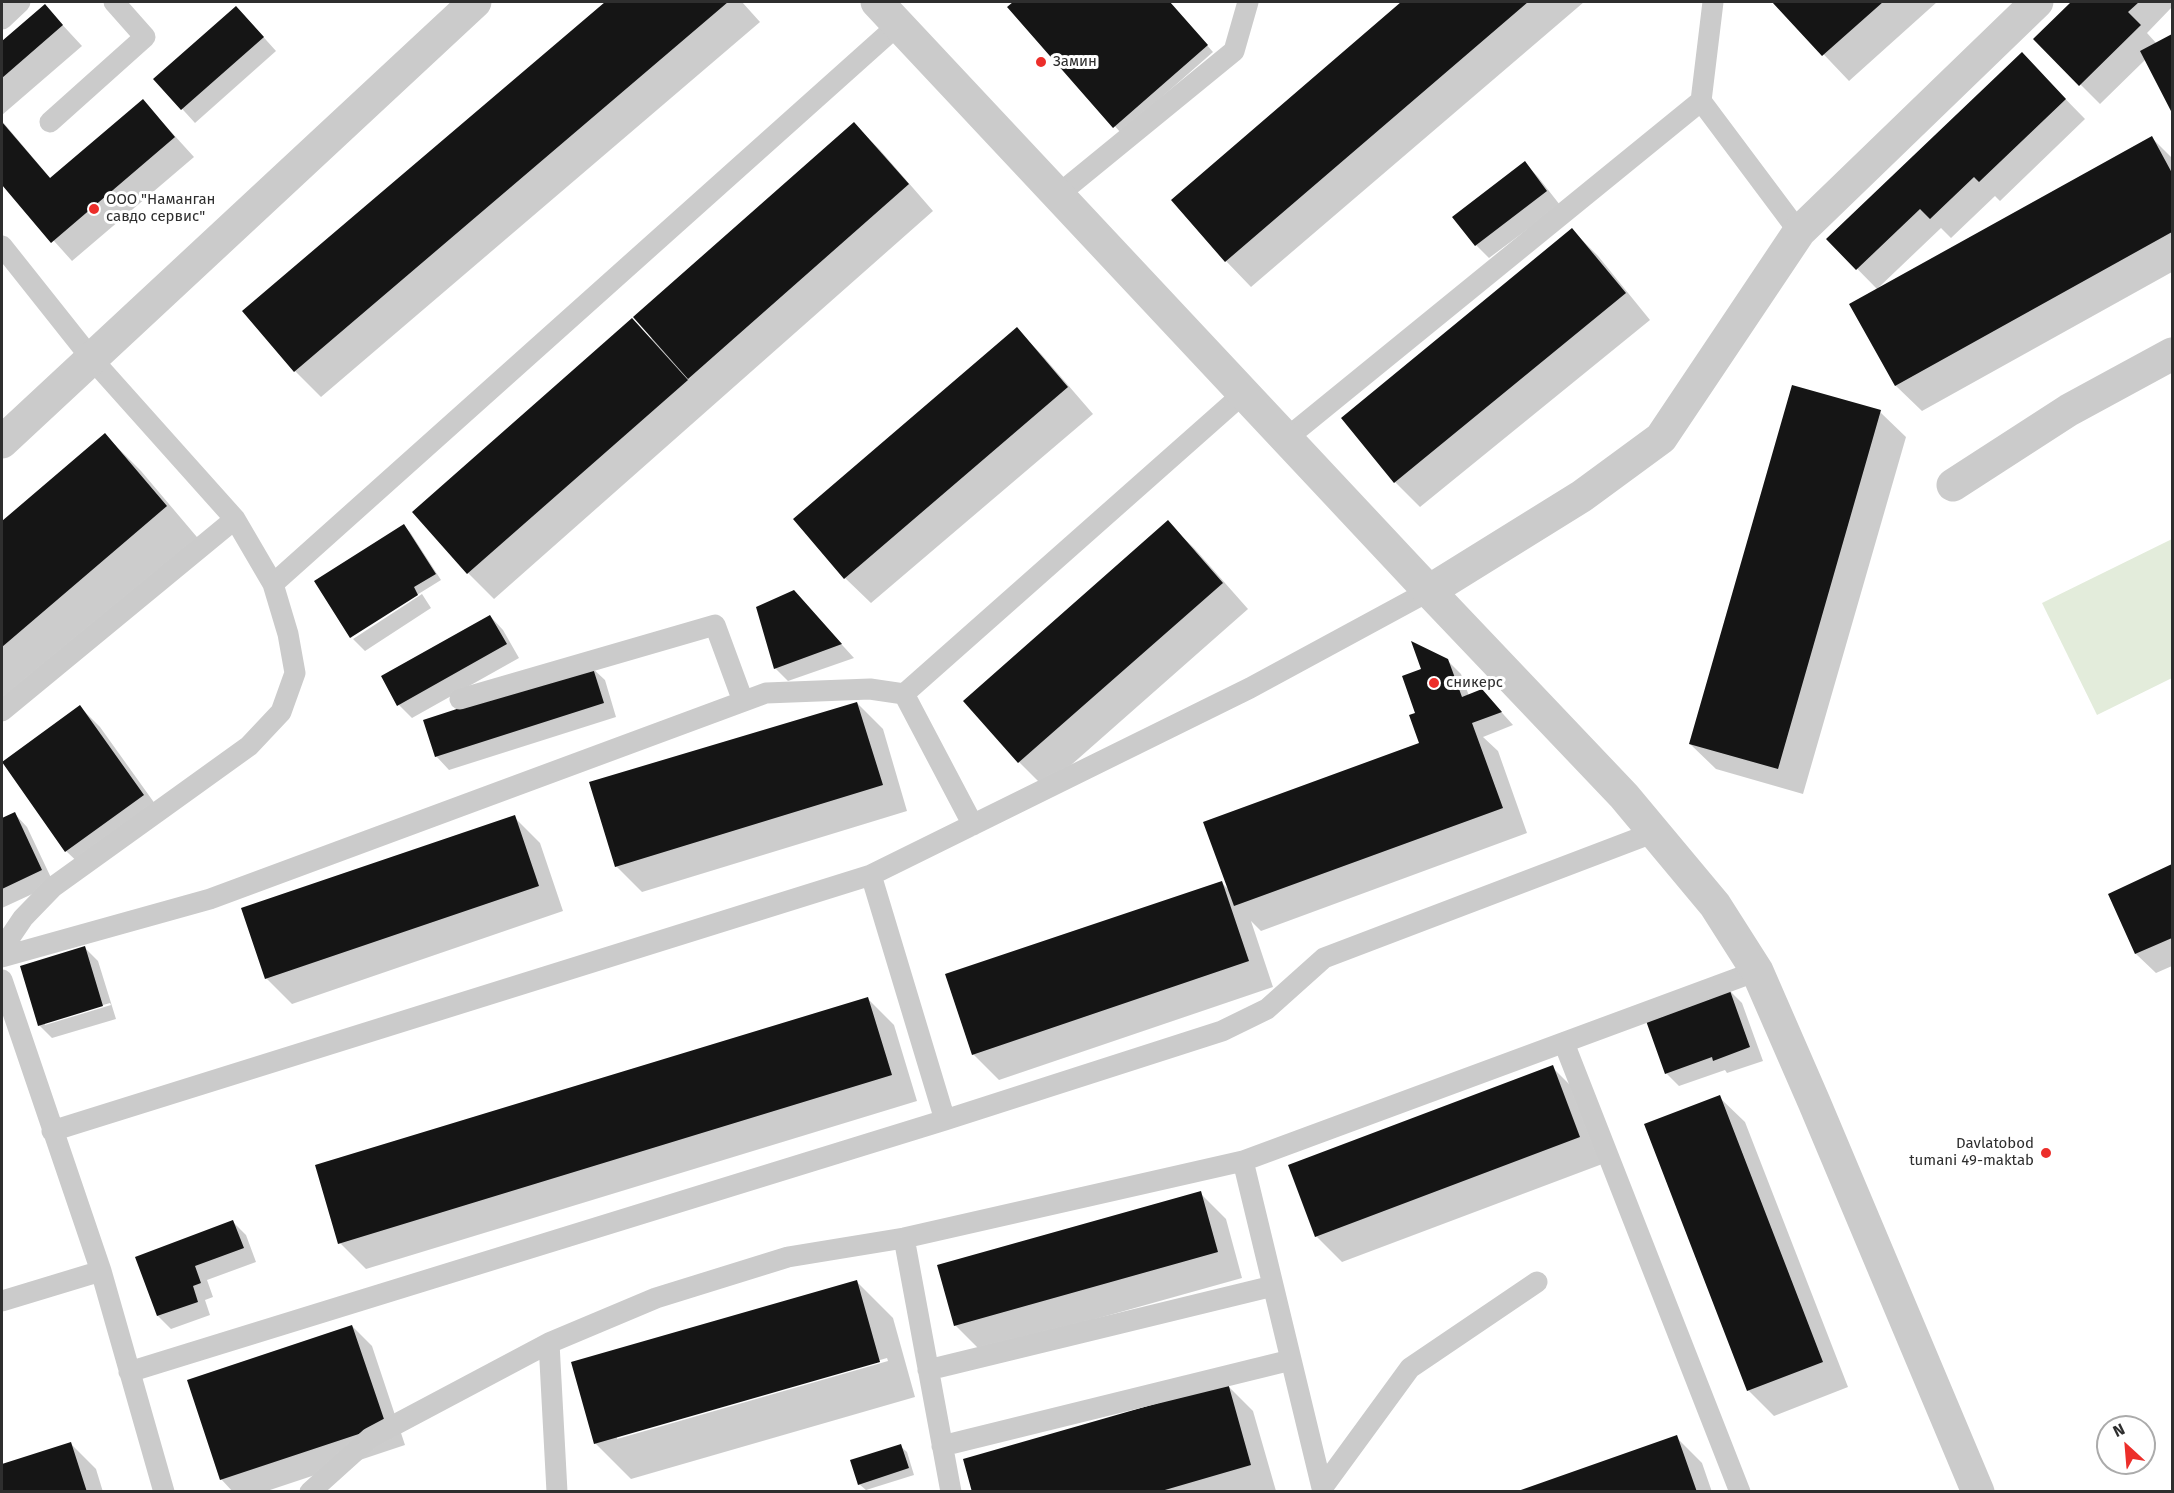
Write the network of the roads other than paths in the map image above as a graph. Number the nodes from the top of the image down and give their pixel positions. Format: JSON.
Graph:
{"nodes":[{"id":1,"x":20,"y":2,"type":"edge"},
{"id":2,"x":114,"y":2,"type":"edge"},
{"id":3,"x":475,"y":2,"type":"edge"},
{"id":4,"x":1248,"y":2,"type":"edge"},
{"id":5,"x":1713,"y":2,"type":"edge"},
{"id":6,"x":2037,"y":2,"type":"edge"},
{"id":7,"x":888,"y":13,"type":"edge"},
{"id":8,"x":2,"y":19,"type":"edge"},
{"id":9,"x":1701,"y":101,"type":"junction"},
{"id":10,"x":50,"y":122,"type":"dead end"},
{"id":11,"x":1059,"y":194,"type":"junction"},
{"id":12,"x":1799,"y":232,"type":"junction"},
{"id":13,"x":2,"y":246,"type":"edge"},
{"id":14,"x":2172,"y":354,"type":"edge"},
{"id":15,"x":91,"y":358,"type":"junction"},
{"id":16,"x":1244,"y":393,"type":"junction"},
{"id":17,"x":1287,"y":438,"type":"junction"},
{"id":18,"x":2,"y":442,"type":"edge"},
{"id":19,"x":1953,"y":485,"type":"dead end"},
{"id":20,"x":235,"y":519,"type":"junction"},
{"id":21,"x":273,"y":584,"type":"junction"},
{"id":22,"x":1429,"y":591,"type":"junction"},
{"id":23,"x":904,"y":694,"type":"junction"},
{"id":24,"x":460,"y":699,"type":"dead end"},
{"id":25,"x":743,"y":701,"type":"junction"},
{"id":26,"x":2,"y":711,"type":"edge"},
{"id":27,"x":973,"y":825,"type":"junction"},
{"id":28,"x":1655,"y":832,"type":"junction"},
{"id":29,"x":871,"y":875,"type":"junction"},
{"id":30,"x":2,"y":949,"type":"edge"},
{"id":31,"x":2,"y":957,"type":"edge"},
{"id":32,"x":1756,"y":971,"type":"junction"},
{"id":33,"x":2,"y":980,"type":"edge"},
{"id":34,"x":1564,"y":1043,"type":"junction"},
{"id":35,"x":945,"y":1120,"type":"junction"},
{"id":36,"x":52,"y":1131,"type":"junction"},
{"id":37,"x":1243,"y":1161,"type":"junction"},
{"id":38,"x":904,"y":1238,"type":"junction"},
{"id":39,"x":101,"y":1271,"type":"junction"},
{"id":40,"x":1537,"y":1282,"type":"dead end"},
{"id":41,"x":1273,"y":1286,"type":"junction"},
{"id":42,"x":2,"y":1302,"type":"edge"},
{"id":43,"x":549,"y":1343,"type":"junction"},
{"id":44,"x":1291,"y":1360,"type":"junction"},
{"id":45,"x":928,"y":1370,"type":"junction"},
{"id":46,"x":129,"y":1372,"type":"junction"},
{"id":47,"x":942,"y":1446,"type":"junction"},
{"id":48,"x":1323,"y":1489,"type":"edge"},
{"id":49,"x":164,"y":1491,"type":"edge"},
{"id":50,"x":310,"y":1491,"type":"edge"},
{"id":51,"x":557,"y":1491,"type":"edge"},
{"id":52,"x":951,"y":1491,"type":"edge"},
{"id":53,"x":1740,"y":1491,"type":"edge"},
{"id":54,"x":1978,"y":1491,"type":"edge"}],
"edges":[{"from":1,"to":8,"type":"lane"},
{"from":2,"to":10,"type":"lane"},
{"from":3,"to":15,"type":"street"},
{"from":4,"to":11,"type":"lane"},
{"from":5,"to":9,"type":"lane"},
{"from":6,"to":12,"type":"street"},
{"from":7,"to":11,"type":"street"},
{"from":7,"to":21,"type":"lane"},
{"from":9,"to":12,"type":"lane"},
{"from":9,"to":17,"type":"lane"},
{"from":11,"to":16,"type":"street"},
{"from":12,"to":22,"type":"street"},
{"from":13,"to":15,"type":"lane"},
{"from":14,"to":19,"type":"street"},
{"from":15,"to":18,"type":"street"},
{"from":15,"to":20,"type":"lane"},
{"from":16,"to":17,"type":"street"},
{"from":16,"to":23,"type":"lane"},
{"from":17,"to":22,"type":"street"},
{"from":20,"to":21,"type":"lane"},
{"from":20,"to":26,"type":"lane"},
{"from":21,"to":30,"type":"lane"},
{"from":22,"to":27,"type":"lane"},
{"from":22,"to":28,"type":"street"},
{"from":23,"to":25,"type":"lane"},
{"from":23,"to":27,"type":"lane"},
{"from":24,"to":25,"type":"lane"},
{"from":25,"to":31,"type":"lane"},
{"from":27,"to":29,"type":"lane"},
{"from":28,"to":32,"type":"street"},
{"from":28,"to":35,"type":"lane"},
{"from":29,"to":35,"type":"lane"},
{"from":29,"to":36,"type":"lane"},
{"from":32,"to":34,"type":"lane"},
{"from":32,"to":54,"type":"street"},
{"from":33,"to":36,"type":"lane"},
{"from":34,"to":37,"type":"lane"},
{"from":34,"to":53,"type":"lane"},
{"from":35,"to":46,"type":"lane"},
{"from":36,"to":39,"type":"lane"},
{"from":37,"to":38,"type":"lane"},
{"from":37,"to":41,"type":"lane"},
{"from":38,"to":43,"type":"lane"},
{"from":38,"to":45,"type":"lane"},
{"from":39,"to":42,"type":"lane"},
{"from":39,"to":46,"type":"lane"},
{"from":40,"to":48,"type":"lane"},
{"from":41,"to":44,"type":"lane"},
{"from":41,"to":45,"type":"lane"},
{"from":43,"to":50,"type":"lane"},
{"from":43,"to":51,"type":"lane"},
{"from":44,"to":47,"type":"lane"},
{"from":44,"to":48,"type":"lane"},
{"from":45,"to":47,"type":"lane"},
{"from":46,"to":49,"type":"lane"},
{"from":47,"to":52,"type":"lane"}]}
